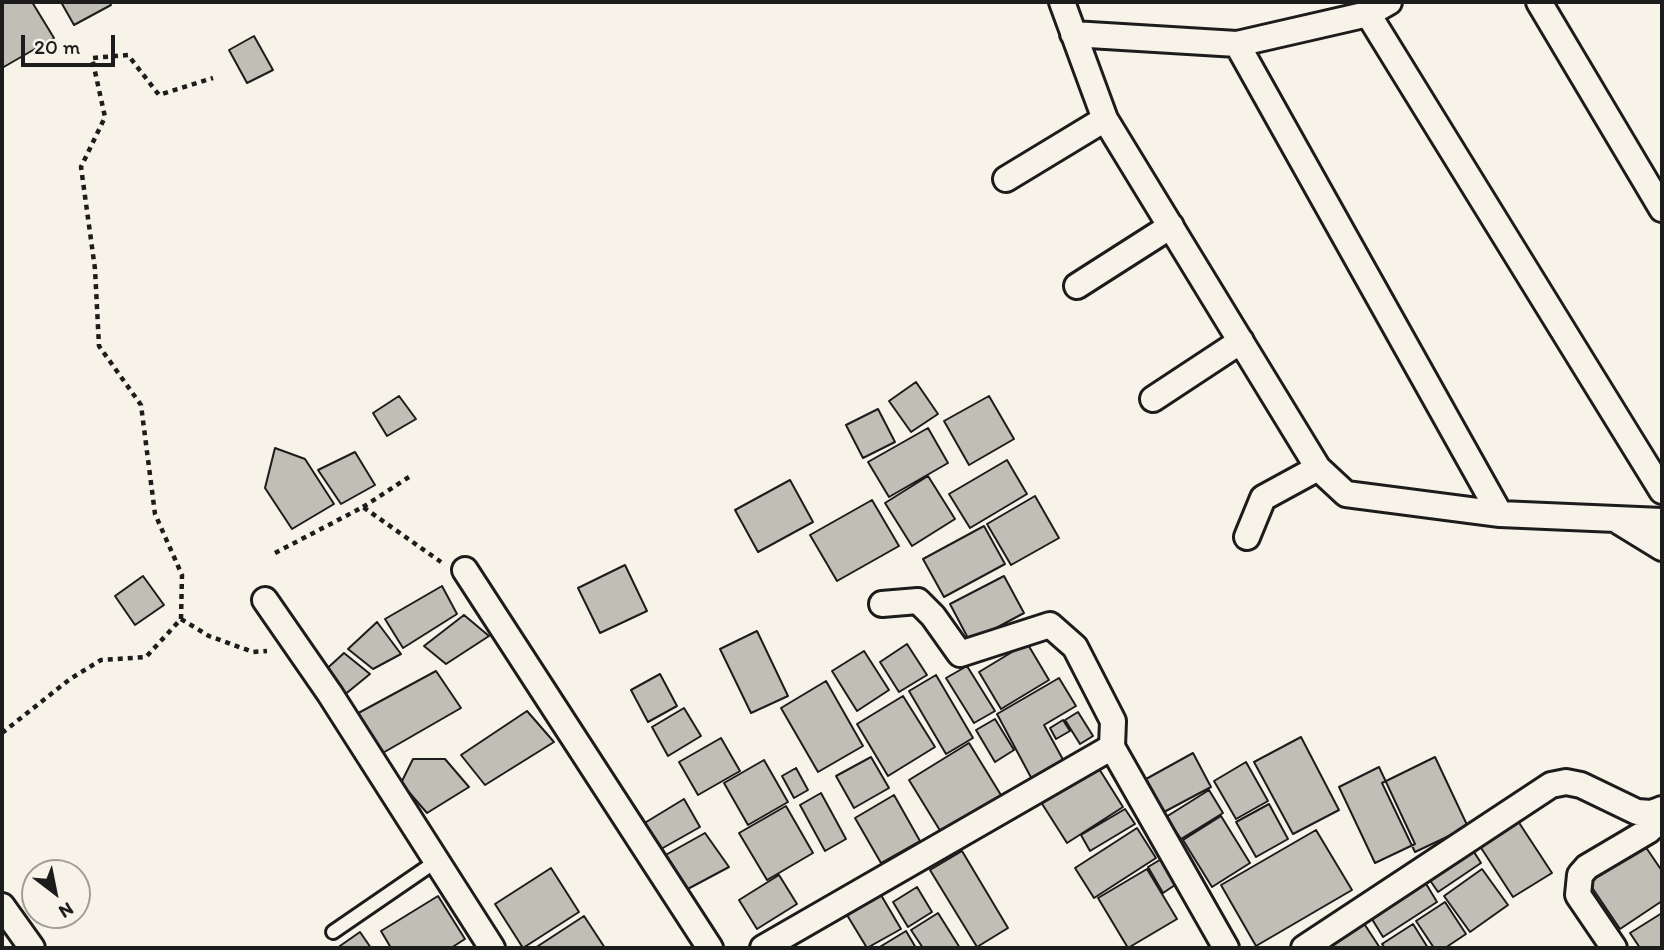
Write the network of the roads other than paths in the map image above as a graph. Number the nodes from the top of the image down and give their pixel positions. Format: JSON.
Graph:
{"nodes":[{"id":1,"x":1062,"y":2,"type":"edge"},
{"id":2,"x":1539,"y":2,"type":"edge"},
{"id":3,"x":1379,"y":8,"type":"edge"},
{"id":4,"x":1073,"y":34,"type":"junction"},
{"id":5,"x":1237,"y":44,"type":"junction"},
{"id":6,"x":1105,"y":119,"type":"junction"},
{"id":7,"x":1006,"y":179,"type":"dead end"},
{"id":8,"x":1662,"y":209,"type":"edge"},
{"id":9,"x":1171,"y":226,"type":"junction"},
{"id":10,"x":1077,"y":286,"type":"dead end"},
{"id":11,"x":1241,"y":341,"type":"junction"},
{"id":12,"x":1153,"y":399,"type":"dead end"},
{"id":13,"x":1318,"y":468,"type":"junction"},
{"id":14,"x":1662,"y":491,"type":"edge"},
{"id":15,"x":1500,"y":514,"type":"junction"},
{"id":16,"x":1614,"y":519,"type":"junction"},
{"id":17,"x":1662,"y":521,"type":"edge"},
{"id":18,"x":1247,"y":537,"type":"dead end"},
{"id":19,"x":1662,"y":548,"type":"edge"},
{"id":20,"x":471,"y":578,"type":"road end"},
{"id":21,"x":265,"y":600,"type":"dead end"},
{"id":22,"x":882,"y":604,"type":"dead end"},
{"id":23,"x":1112,"y":747,"type":"junction"},
{"id":24,"x":1662,"y":811,"type":"edge"},
{"id":25,"x":435,"y":862,"type":"junction"},
{"id":26,"x":2,"y":906,"type":"edge"},
{"id":27,"x":333,"y":932,"type":"dead end"},
{"id":28,"x":32,"y":948,"type":"edge"},
{"id":29,"x":492,"y":948,"type":"edge"},
{"id":30,"x":710,"y":948,"type":"edge"},
{"id":31,"x":763,"y":948,"type":"edge"},
{"id":32,"x":1226,"y":948,"type":"edge"},
{"id":33,"x":1304,"y":948,"type":"edge"},
{"id":34,"x":1614,"y":948,"type":"edge"}],
"edges":[{"from":1,"to":4,"type":"street"},
{"from":2,"to":8,"type":"street"},
{"from":3,"to":5,"type":"street"},
{"from":3,"to":14,"type":"street"},
{"from":4,"to":5,"type":"street"},
{"from":4,"to":6,"type":"street"},
{"from":5,"to":15,"type":"street"},
{"from":6,"to":7,"type":"street"},
{"from":6,"to":9,"type":"street"},
{"from":9,"to":10,"type":"street"},
{"from":9,"to":11,"type":"street"},
{"from":11,"to":12,"type":"street"},
{"from":11,"to":13,"type":"street"},
{"from":13,"to":15,"type":"street"},
{"from":13,"to":18,"type":"street"},
{"from":15,"to":16,"type":"street"},
{"from":16,"to":17,"type":"street"},
{"from":16,"to":19,"type":"street"},
{"from":20,"to":30,"type":"street"},
{"from":21,"to":25,"type":"street"},
{"from":22,"to":23,"type":"street"},
{"from":23,"to":31,"type":"street"},
{"from":23,"to":32,"type":"street"},
{"from":24,"to":33,"type":"street"},
{"from":24,"to":34,"type":"street"},
{"from":25,"to":27,"type":"lane"},
{"from":25,"to":29,"type":"street"},
{"from":26,"to":28,"type":"street"}]}
